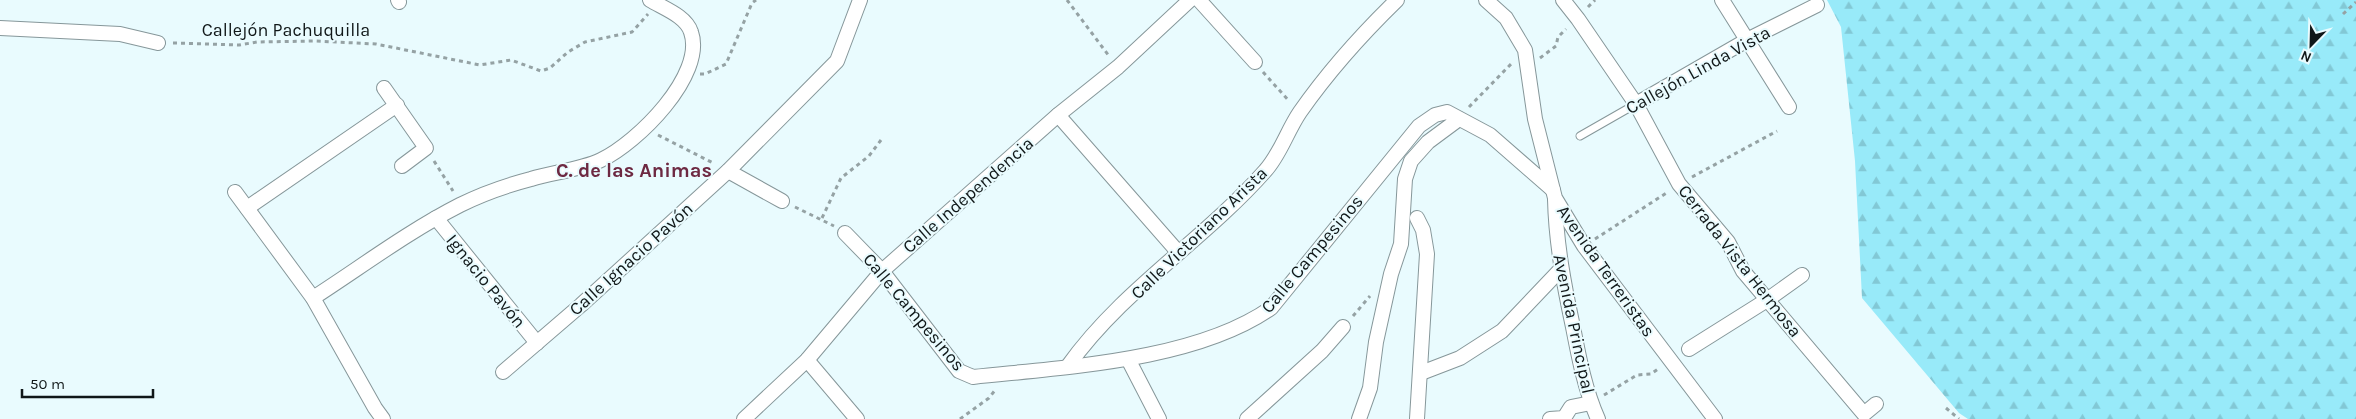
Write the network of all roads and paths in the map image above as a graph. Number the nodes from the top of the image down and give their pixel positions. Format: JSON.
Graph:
{"nodes":[{"id":1,"x":756,"y":0,"type":"edge"},
{"id":2,"x":860,"y":0,"type":"edge"},
{"id":3,"x":1067,"y":0,"type":"edge"},
{"id":4,"x":1190,"y":0,"type":"edge"},
{"id":5,"x":1198,"y":0,"type":"edge"},
{"id":6,"x":1397,"y":0,"type":"edge"},
{"id":7,"x":1486,"y":0,"type":"edge"},
{"id":8,"x":1563,"y":0,"type":"edge"},
{"id":9,"x":1722,"y":0,"type":"edge"},
{"id":10,"x":653,"y":2,"type":"edge"},
{"id":11,"x":2356,"y":2,"type":"edge"},
{"id":12,"x":1817,"y":5,"type":"dead end"},
{"id":13,"x":2343,"y":14,"type":"dead end"},
{"id":14,"x":1578,"y":19,"type":"junction"},
{"id":15,"x":0,"y":28,"type":"edge"},
{"id":16,"x":1748,"y":39,"type":"junction"},
{"id":17,"x":158,"y":43,"type":"joint"},
{"id":18,"x":1526,"y":56,"type":"junction"},
{"id":19,"x":1255,"y":62,"type":"joint"},
{"id":20,"x":1118,"y":68,"type":"junction"},
{"id":21,"x":687,"y":72,"type":"junction"},
{"id":22,"x":384,"y":88,"type":"dead end"},
{"id":23,"x":1636,"y":104,"type":"junction"},
{"id":24,"x":397,"y":105,"type":"junction"},
{"id":25,"x":1790,"y":107,"type":"dead end"},
{"id":26,"x":1300,"y":112,"type":"junction"},
{"id":27,"x":1058,"y":115,"type":"junction"},
{"id":28,"x":1460,"y":119,"type":"junction"},
{"id":29,"x":646,"y":129,"type":"junction"},
{"id":30,"x":1777,"y":131,"type":"dead end"},
{"id":31,"x":1580,"y":136,"type":"dead end"},
{"id":32,"x":882,"y":140,"type":"dead end"},
{"id":33,"x":426,"y":148,"type":"junction"},
{"id":34,"x":402,"y":166,"type":"dead end"},
{"id":35,"x":728,"y":171,"type":"junction"},
{"id":36,"x":1679,"y":184,"type":"junction"},
{"id":37,"x":235,"y":192,"type":"dead end"},
{"id":38,"x":1554,"y":194,"type":"junction"},
{"id":39,"x":782,"y":201,"type":"joint"},
{"id":40,"x":462,"y":204,"type":"junction"},
{"id":41,"x":247,"y":208,"type":"junction"},
{"id":42,"x":436,"y":218,"type":"junction"},
{"id":43,"x":822,"y":218,"type":"junction"},
{"id":44,"x":1417,"y":218,"type":"dead end"},
{"id":45,"x":845,"y":233,"type":"joint"},
{"id":46,"x":1584,"y":246,"type":"junction"},
{"id":47,"x":1178,"y":252,"type":"junction"},
{"id":48,"x":1561,"y":269,"type":"junction"},
{"id":49,"x":882,"y":271,"type":"junction"},
{"id":50,"x":1391,"y":274,"type":"junction"},
{"id":51,"x":1802,"y":275,"type":"dead end"},
{"id":52,"x":313,"y":298,"type":"junction"},
{"id":53,"x":1767,"y":300,"type":"junction"},
{"id":54,"x":1343,"y":327,"type":"joint"},
{"id":55,"x":537,"y":343,"type":"junction"},
{"id":56,"x":1689,"y":349,"type":"dead end"},
{"id":57,"x":807,"y":360,"type":"junction"},
{"id":58,"x":1128,"y":360,"type":"junction"},
{"id":59,"x":1671,"y":362,"type":"junction"},
{"id":60,"x":1068,"y":366,"type":"junction"},
{"id":61,"x":503,"y":372,"type":"dead end"},
{"id":62,"x":1009,"y":373,"type":"junction"},
{"id":63,"x":1421,"y":373,"type":"junction"},
{"id":64,"x":1591,"y":403,"type":"junction"},
{"id":65,"x":1876,"y":404,"type":"dead end"},
{"id":66,"x":1946,"y":408,"type":"dead end"},
{"id":67,"x":383,"y":419,"type":"edge"},
{"id":68,"x":744,"y":419,"type":"edge"},
{"id":69,"x":857,"y":419,"type":"edge"},
{"id":70,"x":960,"y":419,"type":"edge"},
{"id":71,"x":1159,"y":419,"type":"edge"},
{"id":72,"x":1247,"y":419,"type":"edge"},
{"id":73,"x":1360,"y":419,"type":"edge"},
{"id":74,"x":1417,"y":419,"type":"edge"},
{"id":75,"x":1550,"y":419,"type":"edge"},
{"id":76,"x":1598,"y":419,"type":"edge"},
{"id":77,"x":1715,"y":419,"type":"edge"},
{"id":78,"x":1959,"y":419,"type":"edge"}],
"edges":[{"from":1,"to":21,"type":"path"},
{"from":2,"to":35,"type":"street","name":"Calle Ignacio Pavón"},
{"from":3,"to":20,"type":"path"},
{"from":4,"to":20,"type":"street","name":"Calle Independencia"},
{"from":5,"to":19,"type":"street"},
{"from":6,"to":26,"type":"street","name":"Calle Victoriano Arista"},
{"from":7,"to":18,"type":"street","name":"Avenida Terreristas"},
{"from":8,"to":14,"type":"street","name":"Cerrada Vista Hermosa"},
{"from":9,"to":16,"type":"street"},
{"from":10,"to":17,"type":"path","name":"Callejón Pachuquilla"},
{"from":10,"to":21,"type":"street"},
{"from":11,"to":13,"type":"path"},
{"from":12,"to":16,"type":"street","name":"Callejón Linda Vista"},
{"from":14,"to":18,"type":"path"},
{"from":14,"to":23,"type":"street","name":"Cerrada Vista Hermosa"},
{"from":15,"to":17,"type":"street"},
{"from":16,"to":23,"type":"street","name":"Callejón Linda Vista"},
{"from":16,"to":25,"type":"street"},
{"from":18,"to":28,"type":"path"},
{"from":18,"to":38,"type":"street","name":"Avenida Terreristas"},
{"from":19,"to":26,"type":"path"},
{"from":20,"to":27,"type":"street","name":"Calle Independencia"},
{"from":21,"to":29,"type":"street"},
{"from":22,"to":24,"type":"street"},
{"from":23,"to":31,"type":"lane","name":"Callejón Linda Vista"},
{"from":23,"to":36,"type":"street","name":"Cerrada Vista Hermosa"},
{"from":24,"to":33,"type":"street"},
{"from":24,"to":41,"type":"street"},
{"from":26,"to":47,"type":"street","name":"Calle Victoriano Arista"},
{"from":27,"to":47,"type":"street"},
{"from":27,"to":49,"type":"street","name":"Calle Independencia"},
{"from":28,"to":38,"type":"street","name":"Calle Campesinos"},
{"from":28,"to":50,"type":"street"},
{"from":28,"to":58,"type":"street","name":"Calle Campesinos"},
{"from":29,"to":35,"type":"path"},
{"from":29,"to":40,"type":"street"},
{"from":30,"to":36,"type":"path"},
{"from":32,"to":43,"type":"path"},
{"from":33,"to":34,"type":"street"},
{"from":33,"to":40,"type":"path"},
{"from":35,"to":39,"type":"street"},
{"from":35,"to":55,"type":"street","name":"Calle Ignacio Pavón"},
{"from":36,"to":46,"type":"path"},
{"from":36,"to":53,"type":"street","name":"Cerrada Vista Hermosa"},
{"from":37,"to":41,"type":"street"},
{"from":38,"to":46,"type":"street","name":"Avenida Terreristas"},
{"from":38,"to":48,"type":"street","name":"Avenida Principal"},
{"from":39,"to":43,"type":"path"},
{"from":40,"to":42,"type":"street"},
{"from":41,"to":52,"type":"street"},
{"from":42,"to":52,"type":"street"},
{"from":42,"to":55,"type":"street","name":"Ignacio Pavón"},
{"from":43,"to":45,"type":"path"},
{"from":44,"to":63,"type":"street"},
{"from":45,"to":49,"type":"street","name":"Calle Campesinos"},
{"from":46,"to":59,"type":"street","name":"Avenida Terreristas"},
{"from":47,"to":60,"type":"street","name":"Calle Victoriano Arista"},
{"from":48,"to":63,"type":"street"},
{"from":48,"to":64,"type":"street","name":"Avenida Principal"},
{"from":49,"to":57,"type":"street","name":"Calle Independencia"},
{"from":49,"to":62,"type":"street","name":"Calle Campesinos"},
{"from":50,"to":54,"type":"path"},
{"from":50,"to":73,"type":"street"},
{"from":51,"to":53,"type":"street"},
{"from":52,"to":67,"type":"street"},
{"from":53,"to":56,"type":"street"},
{"from":53,"to":65,"type":"street","name":"Cerrada Vista Hermosa"},
{"from":54,"to":72,"type":"street"},
{"from":55,"to":61,"type":"street","name":"Calle Ignacio Pavón"},
{"from":57,"to":68,"type":"street","name":"Calle Independencia"},
{"from":57,"to":69,"type":"street"},
{"from":58,"to":60,"type":"street","name":"Calle Campesinos"},
{"from":58,"to":71,"type":"street"},
{"from":59,"to":64,"type":"path"},
{"from":59,"to":77,"type":"street","name":"Avenida Terreristas"},
{"from":60,"to":62,"type":"street","name":"Calle Campesinos"},
{"from":62,"to":70,"type":"path"},
{"from":63,"to":74,"type":"street"},
{"from":64,"to":75,"type":"street"},
{"from":64,"to":76,"type":"street","name":"Avenida Principal"},
{"from":66,"to":78,"type":"path"}]}
